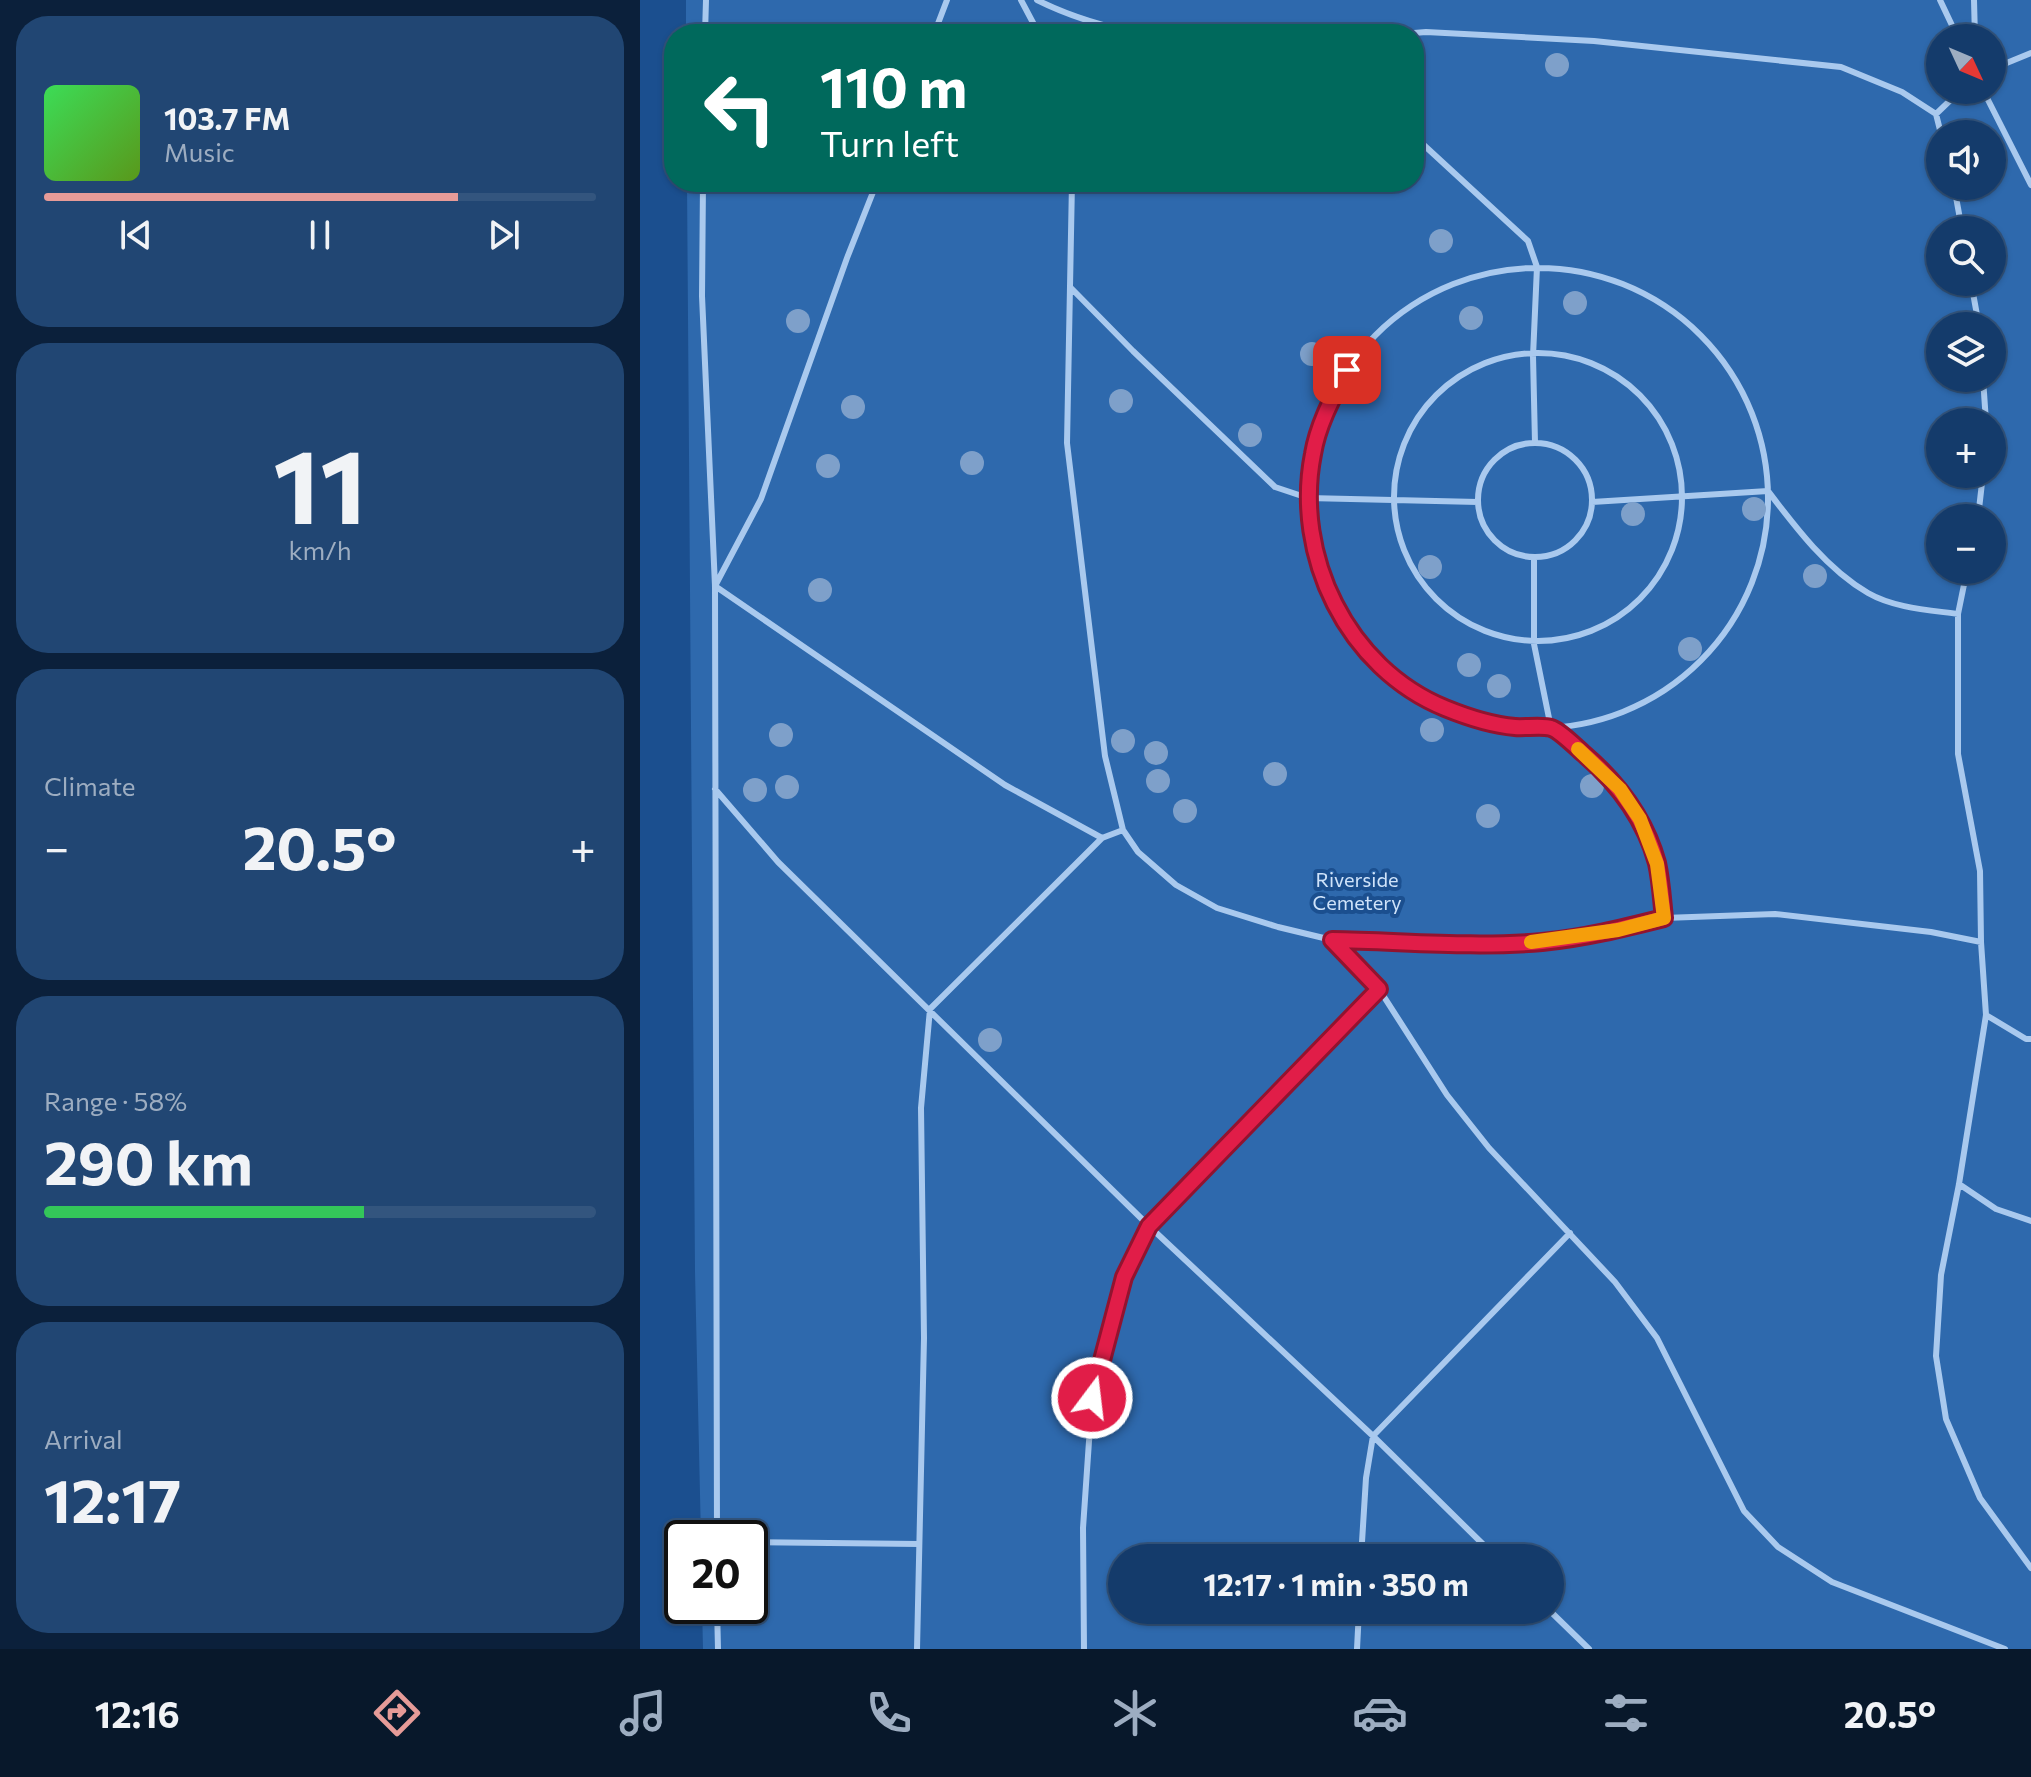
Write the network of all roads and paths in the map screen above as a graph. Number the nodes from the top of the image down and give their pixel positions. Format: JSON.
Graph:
{"nodes":[{"id":1,"x":706,"y":0,"type":"edge"},
{"id":2,"x":947,"y":0,"type":"edge"},
{"id":3,"x":1021,"y":0,"type":"edge"},
{"id":4,"x":1037,"y":0,"type":"edge"},
{"id":5,"x":1940,"y":0,"type":"edge"},
{"id":6,"x":1974,"y":0,"type":"edge"},
{"id":7,"x":705,"y":24,"type":"edge"},
{"id":8,"x":938,"y":24,"type":"edge"},
{"id":9,"x":1034,"y":24,"type":"edge"},
{"id":10,"x":1098,"y":24,"type":"edge"},
{"id":11,"x":1951,"y":24,"type":"edge"},
{"id":12,"x":1975,"y":24,"type":"edge"},
{"id":13,"x":1424,"y":32,"type":"edge"},
{"id":14,"x":2031,"y":53,"type":"edge"},
{"id":15,"x":2006,"y":63,"type":"edge"},
{"id":16,"x":1946,"y":104,"type":"edge"},
{"id":17,"x":1990,"y":104,"type":"edge"},
{"id":18,"x":1936,"y":114,"type":"junction"},
{"id":19,"x":1938,"y":120,"type":"edge"},
{"id":20,"x":1424,"y":145,"type":"edge"},
{"id":21,"x":2031,"y":185,"type":"edge"},
{"id":22,"x":703,"y":192,"type":"edge"},
{"id":23,"x":873,"y":192,"type":"edge"},
{"id":24,"x":1072,"y":192,"type":"edge"},
{"id":25,"x":1537,"y":267,"type":"junction"},
{"id":26,"x":1071,"y":288,"type":"junction"},
{"id":27,"x":1534,"y":353,"type":"junction"},
{"id":28,"x":1535,"y":443,"type":"junction"},
{"id":29,"x":1768,"y":491,"type":"junction"},
{"id":30,"x":1682,"y":497,"type":"junction"},
{"id":31,"x":1308,"y":498,"type":"junction"},
{"id":32,"x":1394,"y":501,"type":"junction"},
{"id":33,"x":1478,"y":502,"type":"junction"},
{"id":34,"x":1592,"y":502,"type":"junction"},
{"id":35,"x":1534,"y":557,"type":"junction"},
{"id":36,"x":1964,"y":584,"type":"edge"},
{"id":37,"x":715,"y":586,"type":"junction"},
{"id":38,"x":1958,"y":614,"type":"junction"},
{"id":39,"x":1534,"y":641,"type":"junction"},
{"id":40,"x":1551,"y":728,"type":"junction"},
{"id":41,"x":715,"y":789,"type":"junction"},
{"id":42,"x":1123,"y":830,"type":"junction"},
{"id":43,"x":1102,"y":838,"type":"junction"},
{"id":44,"x":1664,"y":918,"type":"junction"},
{"id":45,"x":1332,"y":940,"type":"junction"},
{"id":46,"x":1981,"y":942,"type":"junction"},
{"id":47,"x":1379,"y":989,"type":"junction"},
{"id":48,"x":930,"y":1009,"type":"junction"},
{"id":49,"x":1986,"y":1015,"type":"junction"},
{"id":50,"x":2031,"y":1039,"type":"edge"},
{"id":51,"x":1959,"y":1184,"type":"junction"},
{"id":52,"x":2031,"y":1221,"type":"edge"},
{"id":53,"x":1149,"y":1226,"type":"junction"},
{"id":54,"x":1570,"y":1233,"type":"junction"},
{"id":55,"x":1373,"y":1436,"type":"junction"},
{"id":56,"x":717,"y":1520,"type":"edge"},
{"id":57,"x":768,"y":1542,"type":"edge"},
{"id":58,"x":919,"y":1544,"type":"junction"},
{"id":59,"x":1362,"y":1544,"type":"edge"},
{"id":60,"x":1483,"y":1544,"type":"edge"},
{"id":61,"x":2031,"y":1568,"type":"edge"},
{"id":62,"x":717,"y":1624,"type":"edge"},
{"id":63,"x":1358,"y":1624,"type":"edge"},
{"id":64,"x":1563,"y":1624,"type":"edge"},
{"id":65,"x":718,"y":1649,"type":"edge"},
{"id":66,"x":917,"y":1649,"type":"edge"},
{"id":67,"x":1084,"y":1649,"type":"edge"},
{"id":68,"x":1357,"y":1649,"type":"edge"},
{"id":69,"x":1589,"y":1649,"type":"edge"},
{"id":70,"x":2005,"y":1649,"type":"edge"}],
"edges":[{"from":1,"to":7,"type":"lane"},
{"from":2,"to":8,"type":"lane"},
{"from":3,"to":9,"type":"lane"},
{"from":4,"to":10,"type":"lane"},
{"from":5,"to":11,"type":"lane"},
{"from":6,"to":12,"type":"lane"},
{"from":13,"to":18,"type":"lane"},
{"from":14,"to":15,"type":"lane"},
{"from":16,"to":18,"type":"lane"},
{"from":17,"to":21,"type":"lane"},
{"from":18,"to":19,"type":"lane"},
{"from":20,"to":25,"type":"lane"},
{"from":22,"to":37,"type":"lane"},
{"from":23,"to":37,"type":"lane"},
{"from":24,"to":26,"type":"lane"},
{"from":25,"to":27,"type":"lane"},
{"from":25,"to":29,"type":"lane"},
{"from":25,"to":31,"type":"lane"},
{"from":26,"to":31,"type":"lane"},
{"from":26,"to":42,"type":"lane"},
{"from":27,"to":28,"type":"lane"},
{"from":27,"to":30,"type":"lane"},
{"from":27,"to":32,"type":"lane"},
{"from":28,"to":33,"type":"lane"},
{"from":28,"to":34,"type":"lane"},
{"from":29,"to":30,"type":"lane"},
{"from":29,"to":38,"type":"lane"},
{"from":29,"to":40,"type":"lane"},
{"from":30,"to":34,"type":"lane"},
{"from":30,"to":39,"type":"lane"},
{"from":31,"to":32,"type":"lane"},
{"from":31,"to":40,"type":"lane"},
{"from":32,"to":33,"type":"lane"},
{"from":32,"to":39,"type":"lane"},
{"from":33,"to":35,"type":"lane"},
{"from":34,"to":35,"type":"lane"},
{"from":35,"to":39,"type":"lane"},
{"from":36,"to":38,"type":"lane"},
{"from":37,"to":41,"type":"lane"},
{"from":37,"to":43,"type":"lane"},
{"from":38,"to":46,"type":"lane"},
{"from":39,"to":40,"type":"lane"},
{"from":40,"to":44,"type":"lane"},
{"from":41,"to":48,"type":"lane"},
{"from":41,"to":56,"type":"lane"},
{"from":42,"to":43,"type":"lane"},
{"from":42,"to":45,"type":"lane"},
{"from":43,"to":48,"type":"lane"},
{"from":44,"to":45,"type":"lane"},
{"from":44,"to":46,"type":"lane"},
{"from":45,"to":47,"type":"lane"},
{"from":46,"to":49,"type":"lane"},
{"from":47,"to":53,"type":"lane"},
{"from":47,"to":54,"type":"lane"},
{"from":48,"to":53,"type":"lane"},
{"from":48,"to":58,"type":"lane"},
{"from":49,"to":50,"type":"lane"},
{"from":49,"to":51,"type":"lane"},
{"from":51,"to":52,"type":"lane"},
{"from":51,"to":61,"type":"lane"},
{"from":53,"to":55,"type":"lane"},
{"from":53,"to":67,"type":"lane"},
{"from":54,"to":55,"type":"lane"},
{"from":54,"to":70,"type":"lane"},
{"from":55,"to":59,"type":"lane"},
{"from":55,"to":60,"type":"lane"},
{"from":57,"to":58,"type":"lane"},
{"from":58,"to":66,"type":"lane"},
{"from":62,"to":65,"type":"lane"},
{"from":63,"to":68,"type":"lane"},
{"from":64,"to":69,"type":"lane"}]}
